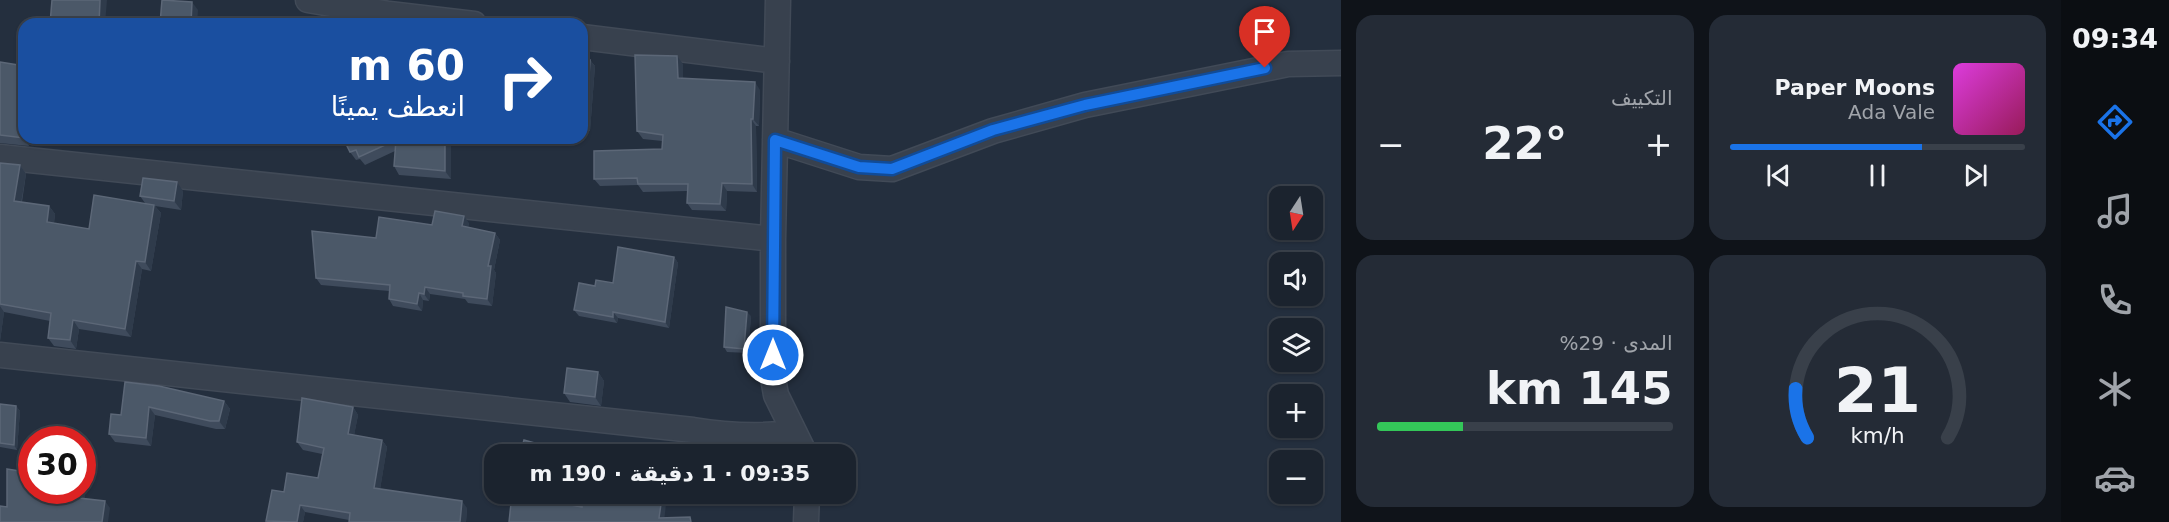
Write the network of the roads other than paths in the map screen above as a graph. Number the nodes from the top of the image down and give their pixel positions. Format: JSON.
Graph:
{"nodes":[{"id":1,"x":308,"y":0,"type":"edge"},
{"id":2,"x":778,"y":0,"type":"edge"},
{"id":3,"x":423,"y":18,"type":"edge"},
{"id":4,"x":588,"y":38,"type":"edge"},
{"id":5,"x":777,"y":61,"type":"junction"},
{"id":6,"x":1341,"y":63,"type":"edge"},
{"id":7,"x":775,"y":140,"type":"junction"},
{"id":8,"x":0,"y":157,"type":"edge"},
{"id":9,"x":773,"y":238,"type":"junction"},
{"id":10,"x":0,"y":355,"type":"edge"},
{"id":11,"x":794,"y":433,"type":"junction"},
{"id":12,"x":800,"y":444,"type":"edge"},
{"id":13,"x":807,"y":504,"type":"edge"},
{"id":14,"x":806,"y":522,"type":"edge"}],
"edges":[{"from":1,"to":3,"type":"street"},
{"from":2,"to":5,"type":"street"},
{"from":4,"to":5,"type":"street"},
{"from":5,"to":7,"type":"street"},
{"from":6,"to":7,"type":"street"},
{"from":7,"to":9,"type":"street"},
{"from":8,"to":9,"type":"street"},
{"from":9,"to":11,"type":"street"},
{"from":10,"to":11,"type":"street"},
{"from":11,"to":12,"type":"street"},
{"from":13,"to":14,"type":"street"}]}
